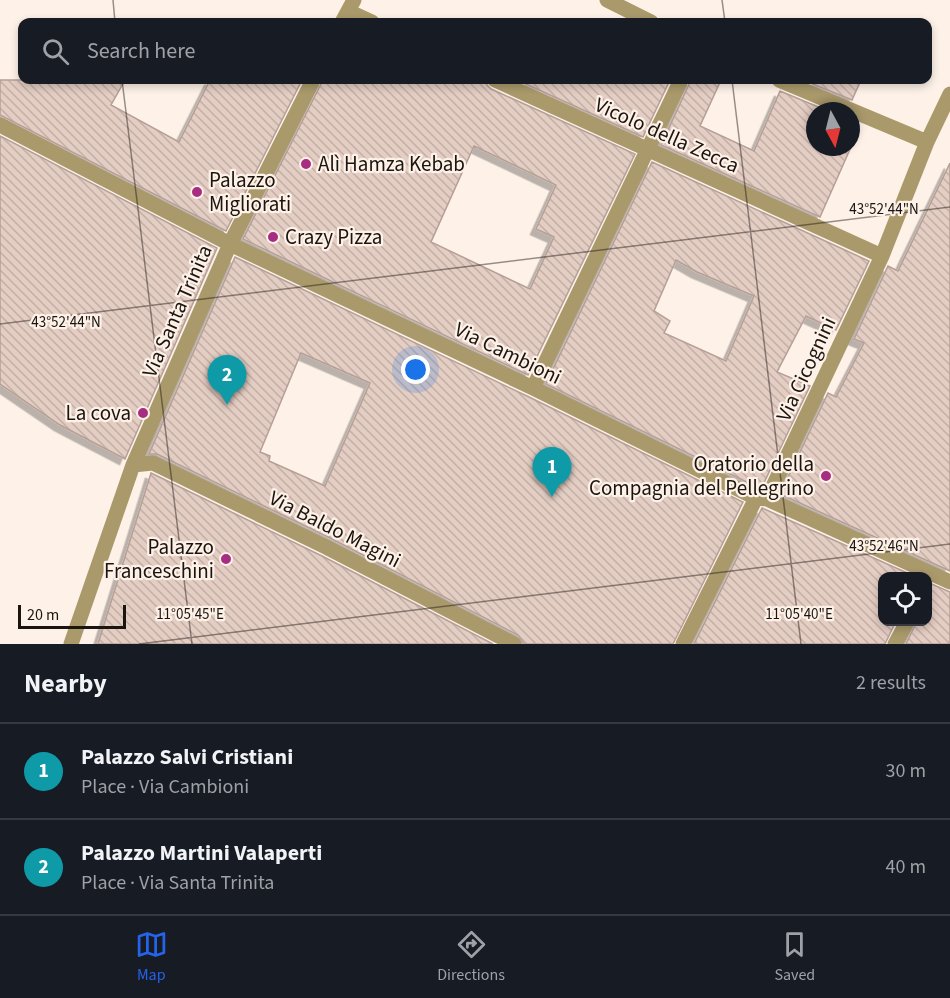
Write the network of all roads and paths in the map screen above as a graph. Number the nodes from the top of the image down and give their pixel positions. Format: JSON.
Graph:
{"nodes":[{"id":1,"x":607,"y":0,"type":"edge"},
{"id":2,"x":348,"y":11,"type":"edge"},
{"id":3,"x":363,"y":18,"type":"edge"},
{"id":4,"x":643,"y":18,"type":"edge"},
{"id":5,"x":311,"y":84,"type":"edge"},
{"id":6,"x":504,"y":84,"type":"edge"},
{"id":7,"x":679,"y":84,"type":"edge"},
{"id":8,"x":789,"y":84,"type":"edge"},
{"id":9,"x":950,"y":94,"type":"edge"},
{"id":10,"x":0,"y":126,"type":"edge"},
{"id":11,"x":927,"y":142,"type":"junction"},
{"id":12,"x":646,"y":149,"type":"junction"},
{"id":13,"x":230,"y":244,"type":"junction"},
{"id":14,"x":882,"y":256,"type":"junction"},
{"id":15,"x":533,"y":388,"type":"junction"},
{"id":16,"x":133,"y":465,"type":"junction"},
{"id":17,"x":762,"y":498,"type":"junction"},
{"id":18,"x":915,"y":572,"type":"edge"},
{"id":19,"x":932,"y":579,"type":"edge"},
{"id":20,"x":950,"y":582,"type":"edge"},
{"id":21,"x":905,"y":626,"type":"edge"},
{"id":22,"x":71,"y":644,"type":"edge"},
{"id":23,"x":514,"y":644,"type":"edge"},
{"id":24,"x":683,"y":644,"type":"edge"},
{"id":25,"x":895,"y":644,"type":"edge"}],
"edges":[{"from":1,"to":4,"type":"street"},
{"from":2,"to":3,"type":"street"},
{"from":5,"to":13,"type":"street","name":"Via Santa Trinita"},
{"from":6,"to":12,"type":"street","name":"Vicolo della Zecca"},
{"from":7,"to":12,"type":"street"},
{"from":8,"to":11,"type":"street"},
{"from":9,"to":11,"type":"street","name":"Via Cicognini"},
{"from":10,"to":13,"type":"street","name":"Via Cambioni"},
{"from":11,"to":14,"type":"street","name":"Via Cicognini"},
{"from":12,"to":14,"type":"street","name":"Vicolo della Zecca"},
{"from":12,"to":15,"type":"street"},
{"from":13,"to":15,"type":"street","name":"Via Cambioni"},
{"from":13,"to":16,"type":"street","name":"Via Santa Trinita"},
{"from":14,"to":17,"type":"street","name":"Via Cicognini"},
{"from":15,"to":17,"type":"street","name":"Via Cambioni"},
{"from":16,"to":22,"type":"street","name":"Via Santa Trinita"},
{"from":16,"to":23,"type":"street","name":"Via Baldo Magini"},
{"from":17,"to":18,"type":"street","name":"Via Cambioni"},
{"from":17,"to":24,"type":"street","name":"Via Cicognini"},
{"from":19,"to":20,"type":"street","name":"Via Cambioni"},
{"from":21,"to":25,"type":"street"}]}
